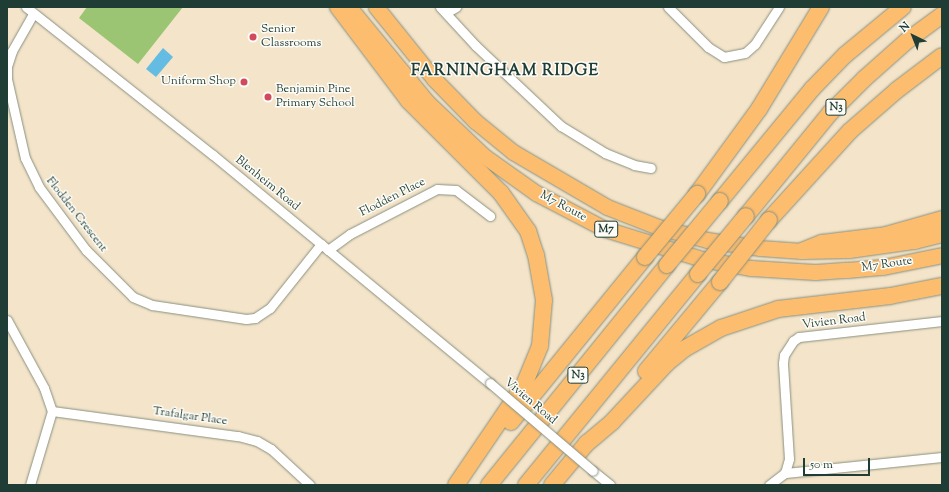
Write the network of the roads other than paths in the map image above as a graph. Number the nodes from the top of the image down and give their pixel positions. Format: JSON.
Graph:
{"nodes":[{"id":1,"x":26,"y":7,"type":"edge"},
{"id":2,"x":338,"y":7,"type":"edge"},
{"id":3,"x":349,"y":7,"type":"edge"},
{"id":4,"x":376,"y":7,"type":"edge"},
{"id":5,"x":456,"y":7,"type":"edge"},
{"id":6,"x":668,"y":7,"type":"edge"},
{"id":7,"x":779,"y":7,"type":"edge"},
{"id":8,"x":821,"y":7,"type":"edge"},
{"id":9,"x":903,"y":7,"type":"edge"},
{"id":10,"x":443,"y":10,"type":"edge"},
{"id":11,"x":33,"y":14,"type":"junction"},
{"id":12,"x":942,"y":15,"type":"edge"},
{"id":13,"x":942,"y":56,"type":"edge"},
{"id":14,"x":651,"y":168,"type":"dead end"},
{"id":15,"x":490,"y":216,"type":"dead end"},
{"id":16,"x":942,"y":219,"type":"edge"},
{"id":17,"x":942,"y":234,"type":"edge"},
{"id":18,"x":324,"y":247,"type":"junction"},
{"id":19,"x":802,"y":251,"type":"junction"},
{"id":20,"x":942,"y":255,"type":"edge"},
{"id":21,"x":942,"y":286,"type":"edge"},
{"id":22,"x":7,"y":320,"type":"edge"},
{"id":23,"x":942,"y":321,"type":"edge"},
{"id":24,"x":490,"y":383,"type":"joint"},
{"id":25,"x":52,"y":410,"type":"junction"},
{"id":26,"x":586,"y":444,"type":"junction"},
{"id":27,"x":942,"y":457,"type":"edge"},
{"id":28,"x":785,"y":474,"type":"junction"},
{"id":29,"x":30,"y":485,"type":"edge"},
{"id":30,"x":310,"y":485,"type":"edge"},
{"id":31,"x":456,"y":485,"type":"edge"},
{"id":32,"x":459,"y":485,"type":"edge"},
{"id":33,"x":489,"y":485,"type":"edge"},
{"id":34,"x":526,"y":485,"type":"edge"},
{"id":35,"x":552,"y":485,"type":"edge"},
{"id":36,"x":610,"y":485,"type":"edge"},
{"id":37,"x":768,"y":485,"type":"edge"}],
"edges":[{"from":1,"to":11,"type":"street","name":"Blenheim Road"},
{"from":2,"to":31,"type":"highway"},
{"from":3,"to":20,"type":"highway","name":"M7 Route","number":"M7"},
{"from":4,"to":19,"type":"highway","name":"M7 Route","number":"M7"},
{"from":5,"to":10,"type":"street"},
{"from":6,"to":7,"type":"street"},
{"from":8,"to":32,"type":"highway","bridge":true},
{"from":9,"to":33,"type":"highway","number":"N3","bridge":true},
{"from":10,"to":14,"type":"street"},
{"from":11,"to":18,"type":"street","name":"Blenheim Road"},
{"from":11,"to":18,"type":"street","name":"Flodden Crescent"},
{"from":12,"to":34,"type":"highway","number":"N3","bridge":true},
{"from":13,"to":26,"type":"highway","bridge":true},
{"from":15,"to":18,"type":"street","name":"Flodden Place"},
{"from":16,"to":19,"type":"highway"},
{"from":17,"to":19,"type":"highway","name":"M7 Route","number":"M7"},
{"from":18,"to":24,"type":"street","name":"Blenheim Road"},
{"from":21,"to":26,"type":"highway"},
{"from":22,"to":25,"type":"street"},
{"from":23,"to":28,"type":"street","name":"Vivien Road"},
{"from":24,"to":36,"type":"street","name":"Vivien Road","bridge":true},
{"from":25,"to":29,"type":"street"},
{"from":25,"to":30,"type":"street","name":"Trafalgar Place"},
{"from":26,"to":35,"type":"highway"},
{"from":27,"to":28,"type":"street"},
{"from":28,"to":37,"type":"street"}]}
